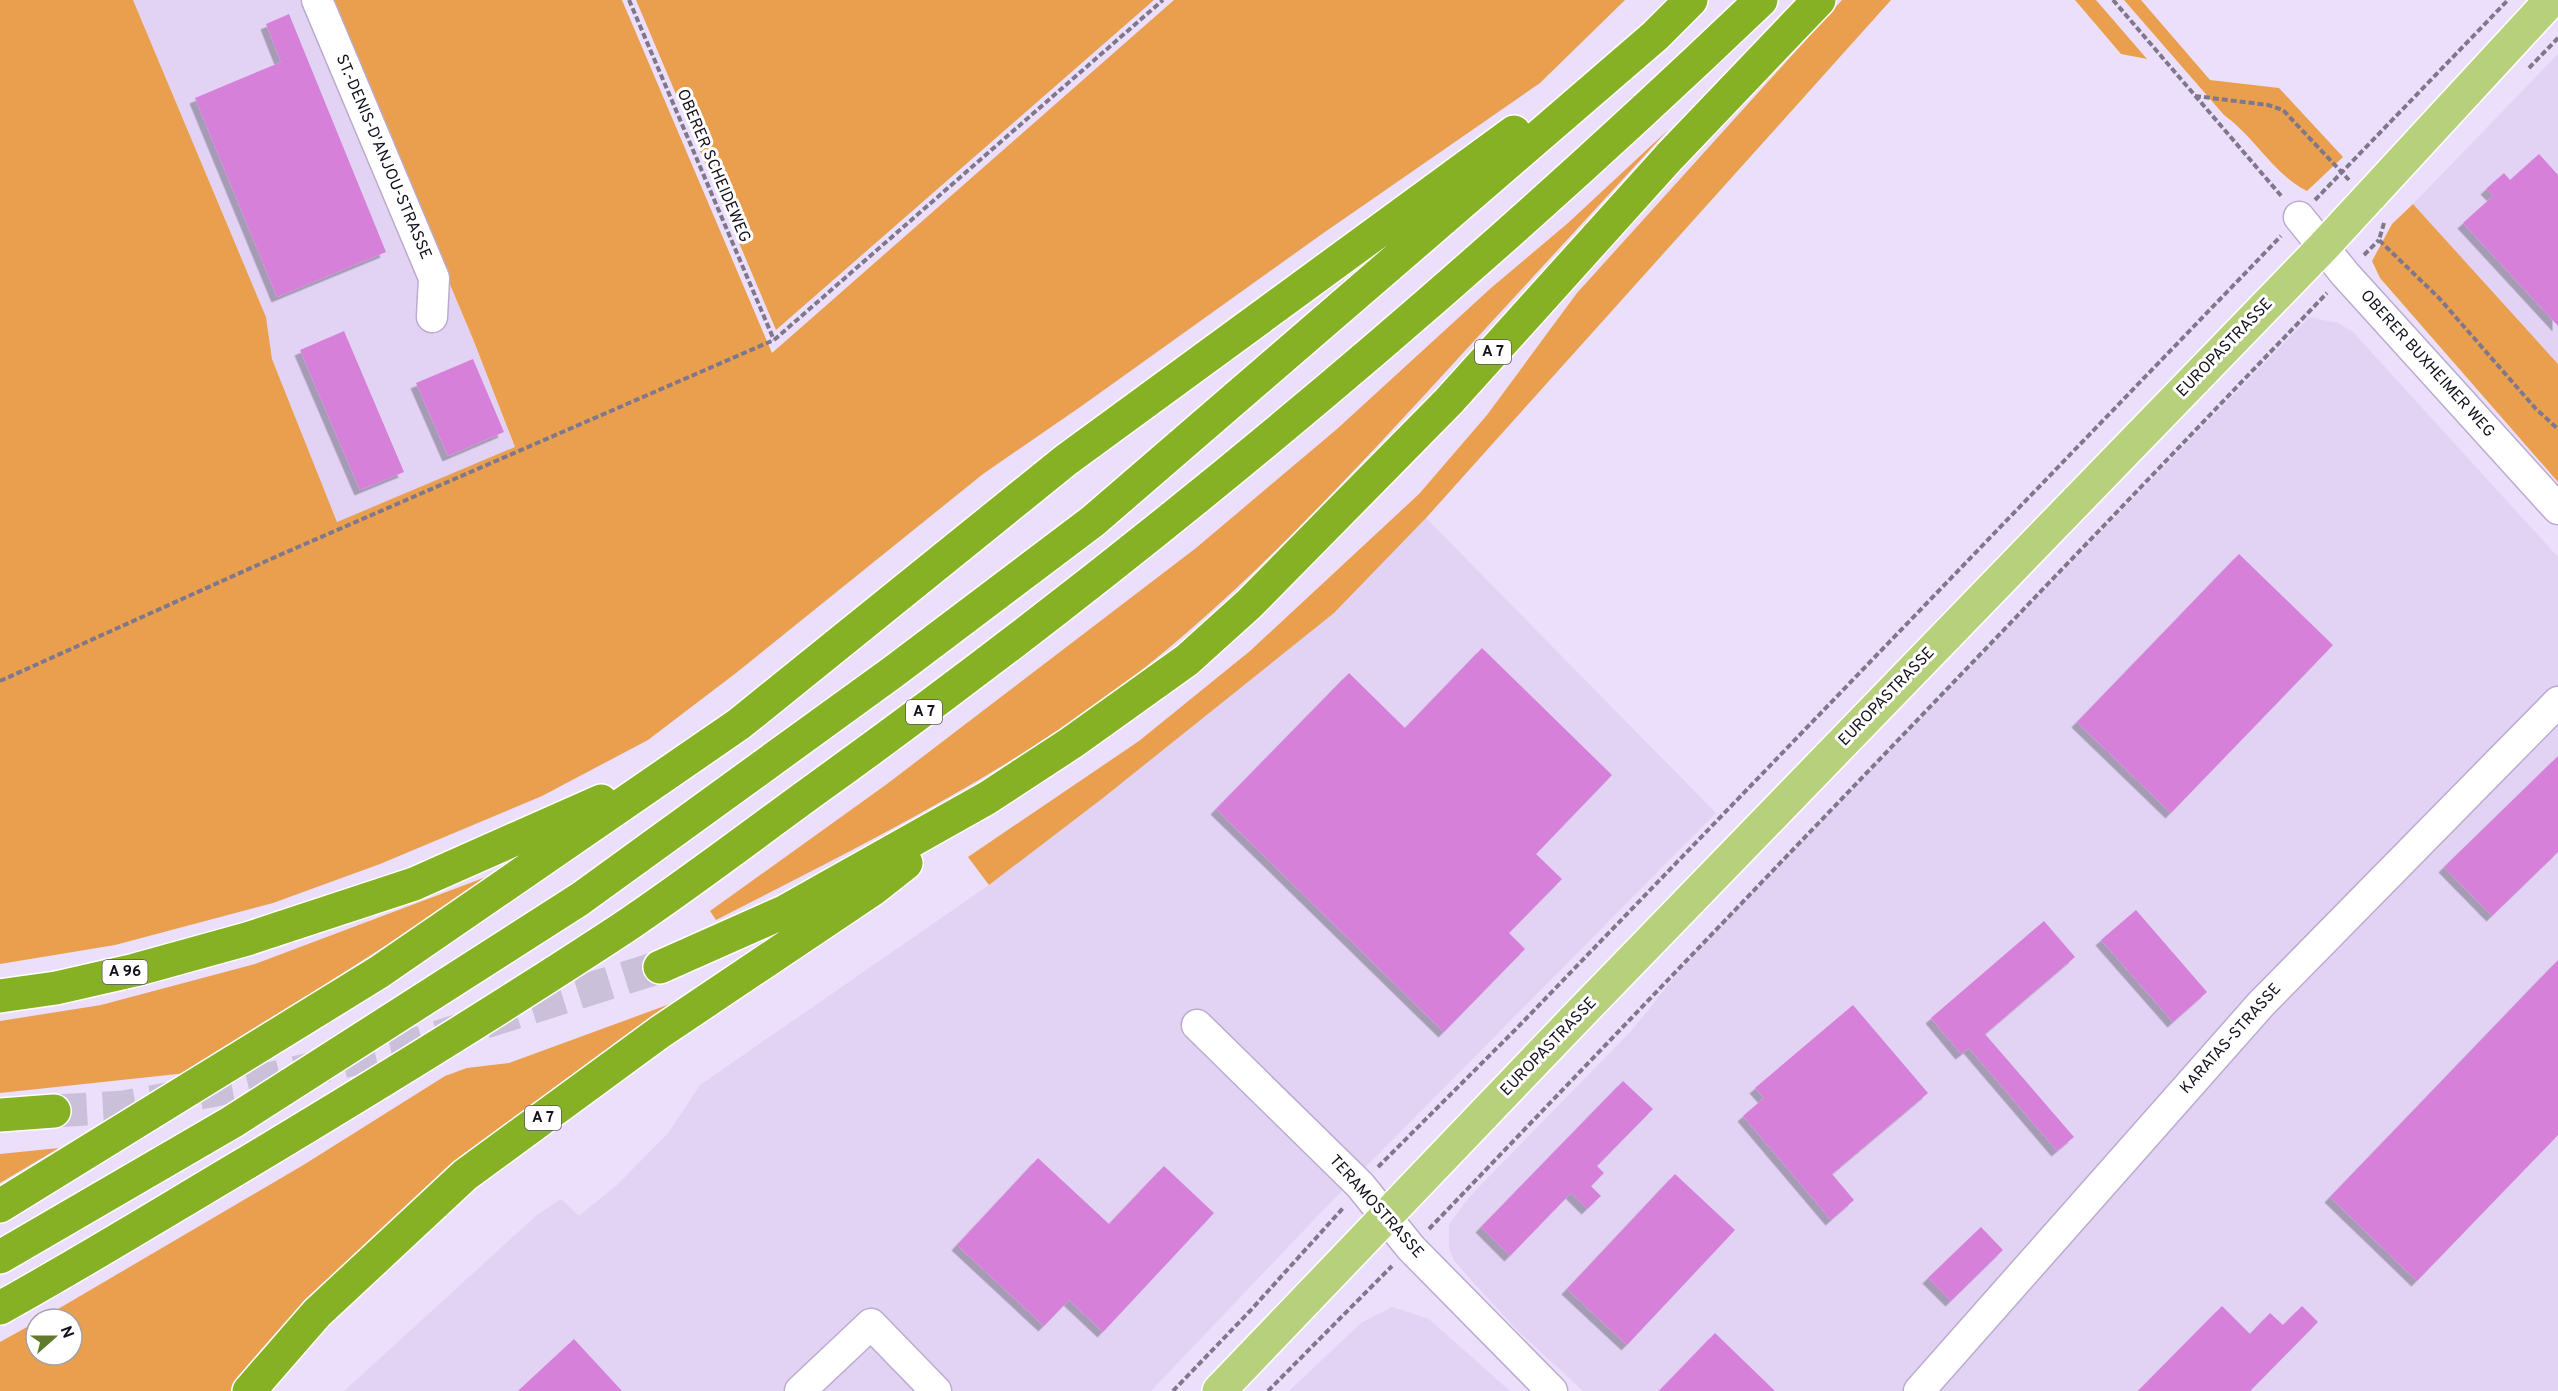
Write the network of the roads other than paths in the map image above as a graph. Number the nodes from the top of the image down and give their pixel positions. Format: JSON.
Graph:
{"nodes":[{"id":1,"x":317,"y":0,"type":"edge"},
{"id":2,"x":1691,"y":0,"type":"edge"},
{"id":3,"x":1761,"y":0,"type":"edge"},
{"id":4,"x":1819,"y":0,"type":"edge"},
{"id":5,"x":2551,"y":0,"type":"edge"},
{"id":6,"x":1655,"y":36,"type":"junction"},
{"id":7,"x":2299,"y":217,"type":"road end"},
{"id":8,"x":2324,"y":246,"type":"junction"},
{"id":9,"x":432,"y":317,"type":"dead end"},
{"id":10,"x":2558,"y":509,"type":"edge"},
{"id":11,"x":2558,"y":702,"type":"edge"},
{"id":12,"x":674,"y":769,"type":"junction"},
{"id":13,"x":987,"y":798,"type":"junction"},
{"id":14,"x":660,"y":967,"type":"tunnel mouth"},
{"id":15,"x":0,"y":996,"type":"edge"},
{"id":16,"x":1197,"y":1025,"type":"dead end"},
{"id":17,"x":54,"y":1112,"type":"tunnel mouth"},
{"id":18,"x":0,"y":1115,"type":"edge"},
{"id":19,"x":0,"y":1206,"type":"edge"},
{"id":20,"x":1387,"y":1218,"type":"junction"},
{"id":21,"x":0,"y":1257,"type":"edge"},
{"id":22,"x":0,"y":1308,"type":"edge"},
{"id":23,"x":249,"y":1391,"type":"edge"},
{"id":24,"x":800,"y":1391,"type":"edge"},
{"id":25,"x":936,"y":1391,"type":"edge"},
{"id":26,"x":1219,"y":1391,"type":"edge"},
{"id":27,"x":1552,"y":1391,"type":"edge"},
{"id":28,"x":1919,"y":1391,"type":"edge"}],
"edges":[{"from":1,"to":9,"type":"street","name":"ST.-DENIS-D'ANJOU-STRASSE"},
{"from":2,"to":6,"type":"highway"},
{"from":3,"to":22,"type":"highway","number":"A 7"},
{"from":4,"to":13,"type":"highway","number":"A 7"},
{"from":5,"to":8,"type":"main road","name":"EUROPASTRASSE"},
{"from":6,"to":12,"type":"highway"},
{"from":6,"to":21,"type":"highway"},
{"from":7,"to":8,"type":"street","name":"OBERER BUXHEIMER WEG"},
{"from":8,"to":10,"type":"street","name":"OBERER BUXHEIMER WEG"},
{"from":8,"to":20,"type":"main road","name":"EUROPASTRASSE"},
{"from":11,"to":28,"type":"street","name":"KARATAS-STRASSE"},
{"from":12,"to":15,"type":"highway","number":"A 96"},
{"from":12,"to":19,"type":"highway"},
{"from":13,"to":14,"type":"highway","number":"A 7"},
{"from":13,"to":23,"type":"highway","number":"A 7"},
{"from":16,"to":20,"type":"street","name":"TERAMOSTRASSE"},
{"from":17,"to":18,"type":"highway"},
{"from":20,"to":26,"type":"main road","name":"EUROPASTRASSE"},
{"from":20,"to":27,"type":"street","name":"TERAMOSTRASSE"},
{"from":24,"to":25,"type":"street"}]}
